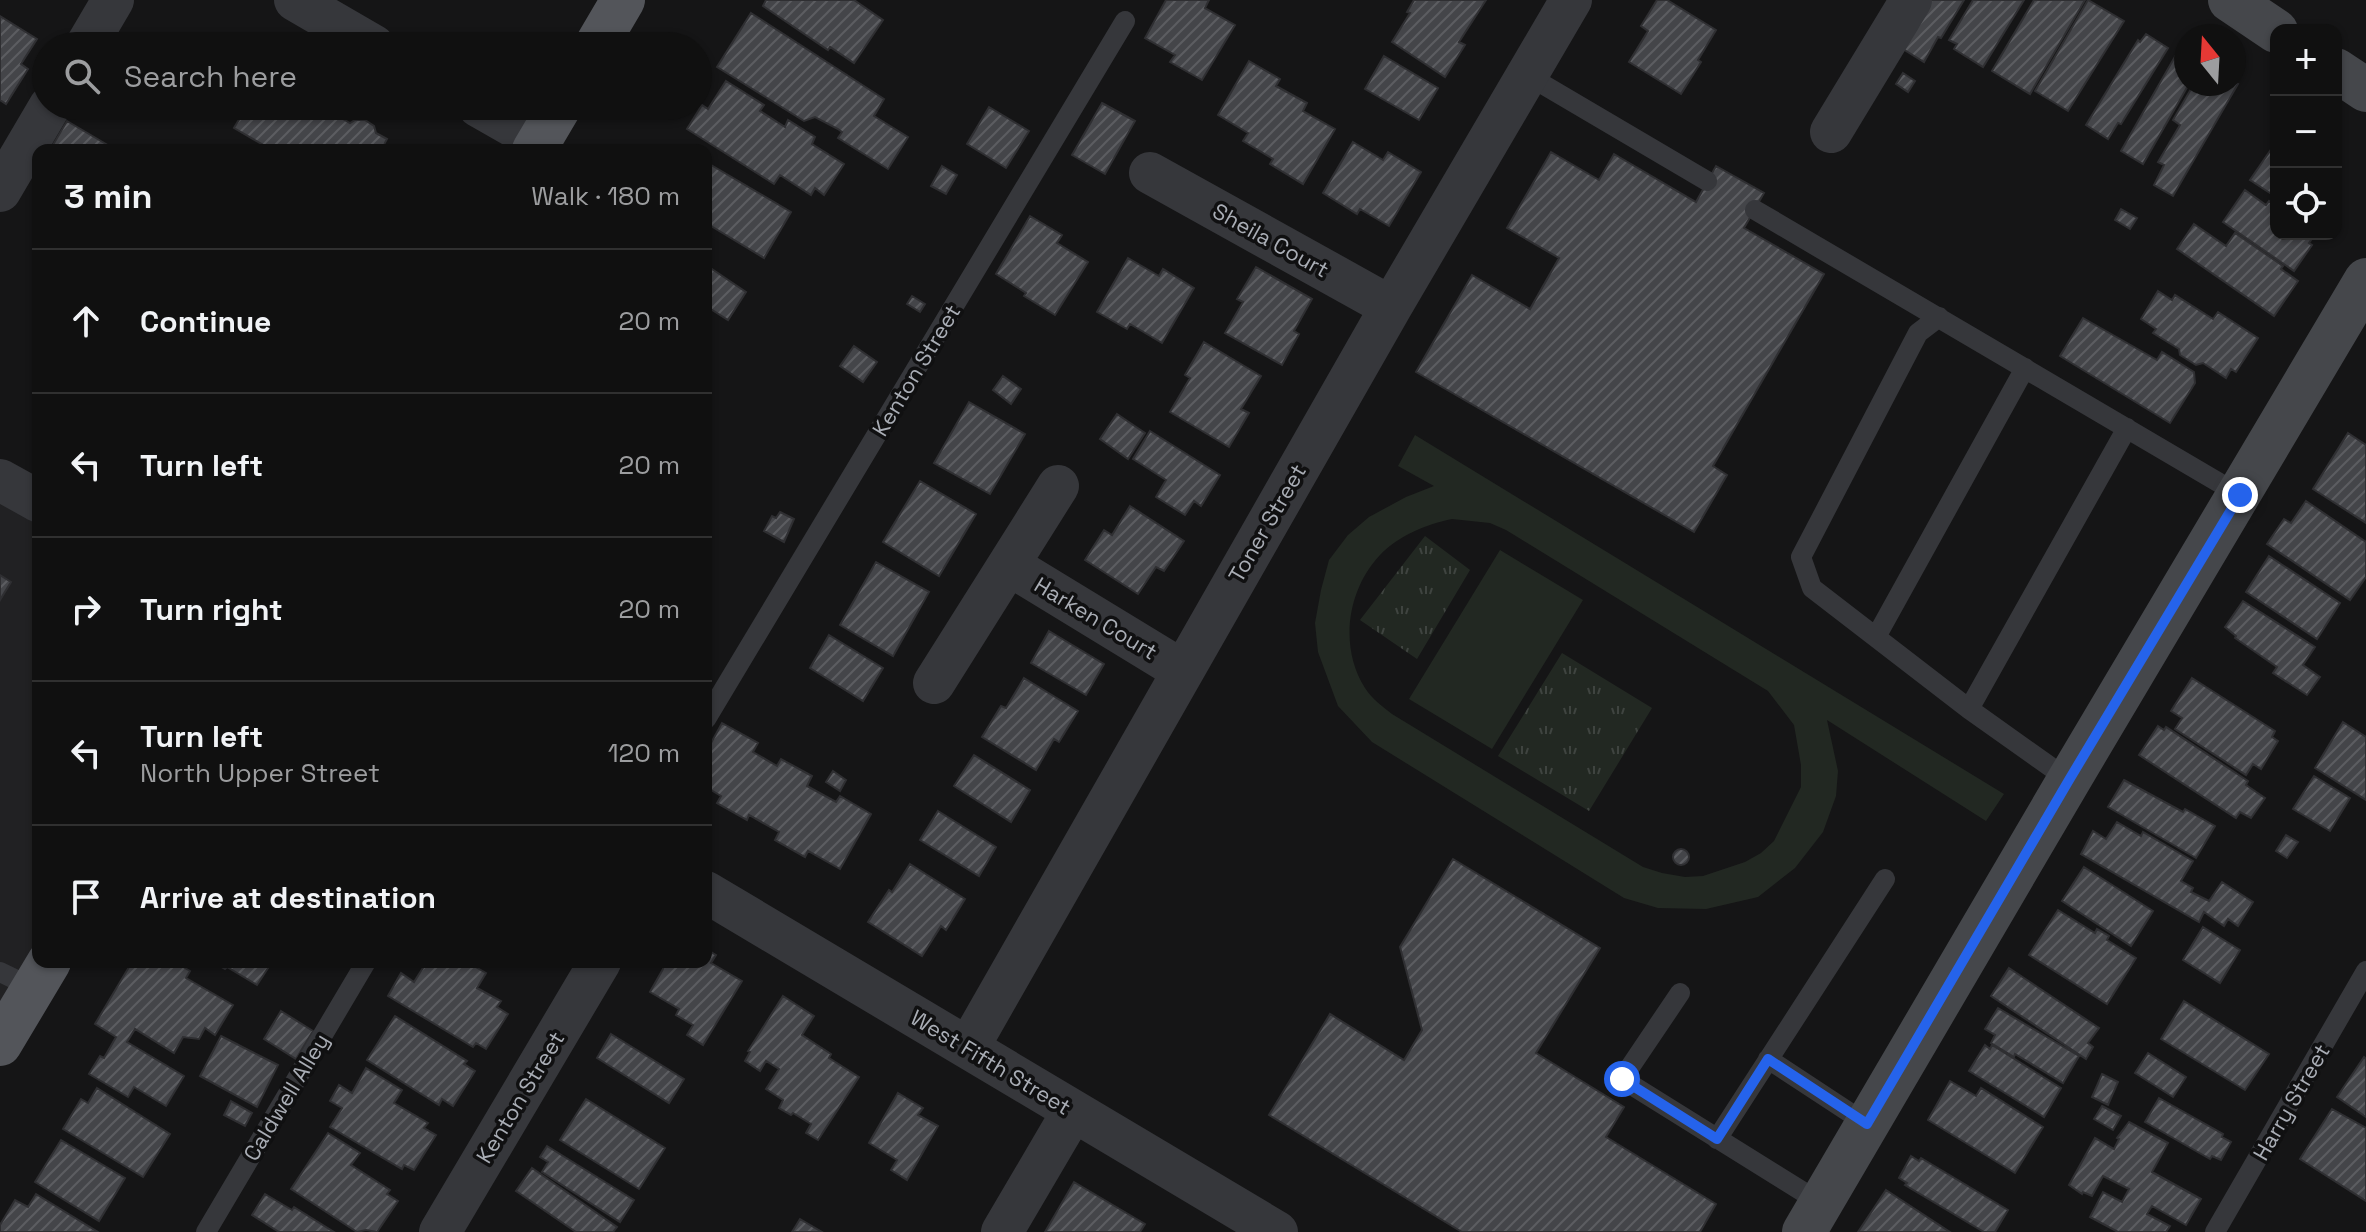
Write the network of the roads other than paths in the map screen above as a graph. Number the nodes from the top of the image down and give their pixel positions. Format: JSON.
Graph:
{"nodes":[{"id":1,"x":113,"y":0,"type":"edge"},
{"id":2,"x":295,"y":0,"type":"edge"},
{"id":3,"x":623,"y":0,"type":"edge"},
{"id":4,"x":1571,"y":0,"type":"edge"},
{"id":5,"x":1911,"y":0,"type":"edge"},
{"id":6,"x":2230,"y":0,"type":"edge"},
{"id":7,"x":1125,"y":21,"type":"dead end"},
{"id":8,"x":2270,"y":27,"type":"edge"},
{"id":9,"x":94,"y":32,"type":"edge"},
{"id":10,"x":350,"y":32,"type":"edge"},
{"id":11,"x":604,"y":32,"type":"edge"},
{"id":12,"x":2342,"y":74,"type":"edge"},
{"id":13,"x":1527,"y":75,"type":"junction"},
{"id":14,"x":2366,"y":90,"type":"edge"},
{"id":15,"x":42,"y":120,"type":"edge"},
{"id":16,"x":514,"y":120,"type":"edge"},
{"id":17,"x":544,"y":132,"type":"edge"},
{"id":18,"x":1831,"y":132,"type":"dead end"},
{"id":19,"x":1150,"y":173,"type":"dead end"},
{"id":20,"x":1707,"y":181,"type":"dead end"},
{"id":21,"x":0,"y":191,"type":"edge"},
{"id":22,"x":1755,"y":210,"type":"dead end"},
{"id":23,"x":2366,"y":280,"type":"edge"},
{"id":24,"x":1391,"y":307,"type":"junction"},
{"id":25,"x":1939,"y":317,"type":"junction"},
{"id":26,"x":2025,"y":368,"type":"junction"},
{"id":27,"x":2127,"y":428,"type":"junction"},
{"id":28,"x":0,"y":480,"type":"edge"},
{"id":29,"x":1058,"y":486,"type":"dead end"},
{"id":30,"x":2240,"y":495,"type":"junction"},
{"id":31,"x":32,"y":498,"type":"edge"},
{"id":32,"x":1009,"y":565,"type":"junction"},
{"id":33,"x":1876,"y":637,"type":"junction"},
{"id":34,"x":1183,"y":671,"type":"junction"},
{"id":35,"x":934,"y":683,"type":"dead end"},
{"id":36,"x":712,"y":709,"type":"edge"},
{"id":37,"x":1969,"y":709,"type":"junction"},
{"id":38,"x":2069,"y":780,"type":"junction"},
{"id":39,"x":1885,"y":879,"type":"dead end"},
{"id":40,"x":712,"y":896,"type":"edge"},
{"id":41,"x":362,"y":968,"type":"edge"},
{"id":42,"x":596,"y":968,"type":"edge"},
{"id":43,"x":2366,"y":971,"type":"edge"},
{"id":44,"x":28,"y":974,"type":"edge"},
{"id":45,"x":1680,"y":993,"type":"dead end"},
{"id":46,"x":0,"y":1044,"type":"edge"},
{"id":47,"x":968,"y":1048,"type":"junction"},
{"id":48,"x":1768,"y":1059,"type":"junction"},
{"id":49,"x":1073,"y":1111,"type":"junction"},
{"id":50,"x":1867,"y":1124,"type":"junction"},
{"id":51,"x":1717,"y":1139,"type":"junction"},
{"id":52,"x":1813,"y":1218,"type":"edge"},
{"id":53,"x":206,"y":1232,"type":"edge"},
{"id":54,"x":440,"y":1232,"type":"edge"},
{"id":55,"x":1002,"y":1232,"type":"edge"},
{"id":56,"x":1277,"y":1232,"type":"edge"},
{"id":57,"x":2215,"y":1232,"type":"edge"}],
"edges":[{"from":1,"to":9,"type":"street"},
{"from":2,"to":10,"type":"street"},
{"from":3,"to":11,"type":"main road"},
{"from":4,"to":13,"type":"street","name":"Toner Street"},
{"from":5,"to":18,"type":"street"},
{"from":6,"to":8,"type":"street"},
{"from":7,"to":36,"type":"lane","name":"Kenton Street"},
{"from":12,"to":14,"type":"street"},
{"from":13,"to":20,"type":"lane"},
{"from":13,"to":24,"type":"street","name":"Toner Street"},
{"from":15,"to":21,"type":"street"},
{"from":16,"to":17,"type":"street"},
{"from":19,"to":24,"type":"street","name":"Sheila Court"},
{"from":22,"to":25,"type":"lane"},
{"from":23,"to":30,"type":"street"},
{"from":24,"to":34,"type":"street","name":"Toner Street"},
{"from":25,"to":26,"type":"lane"},
{"from":25,"to":33,"type":"lane"},
{"from":26,"to":27,"type":"lane"},
{"from":26,"to":33,"type":"lane"},
{"from":27,"to":30,"type":"lane"},
{"from":27,"to":37,"type":"lane"},
{"from":28,"to":31,"type":"street"},
{"from":29,"to":32,"type":"street","name":"Harken Court"},
{"from":30,"to":38,"type":"street"},
{"from":32,"to":34,"type":"street","name":"Harken Court"},
{"from":32,"to":35,"type":"street","name":"Harken Court"},
{"from":33,"to":37,"type":"lane"},
{"from":34,"to":47,"type":"street","name":"Toner Street"},
{"from":37,"to":38,"type":"lane"},
{"from":38,"to":50,"type":"street"},
{"from":39,"to":48,"type":"lane"},
{"from":40,"to":47,"type":"street","name":"West Fifth Street"},
{"from":41,"to":53,"type":"lane","name":"Caldwell Alley"},
{"from":42,"to":54,"type":"street","name":"Kenton Street"},
{"from":43,"to":57,"type":"lane","name":"Harry Street"},
{"from":44,"to":46,"type":"main road"},
{"from":45,"to":51,"type":"lane"},
{"from":47,"to":49,"type":"street","name":"West Fifth Street"},
{"from":48,"to":50,"type":"lane"},
{"from":48,"to":51,"type":"lane"},
{"from":49,"to":55,"type":"street"},
{"from":49,"to":56,"type":"street","name":"West Fifth Street"},
{"from":50,"to":52,"type":"street"},
{"from":51,"to":52,"type":"lane"}]}
